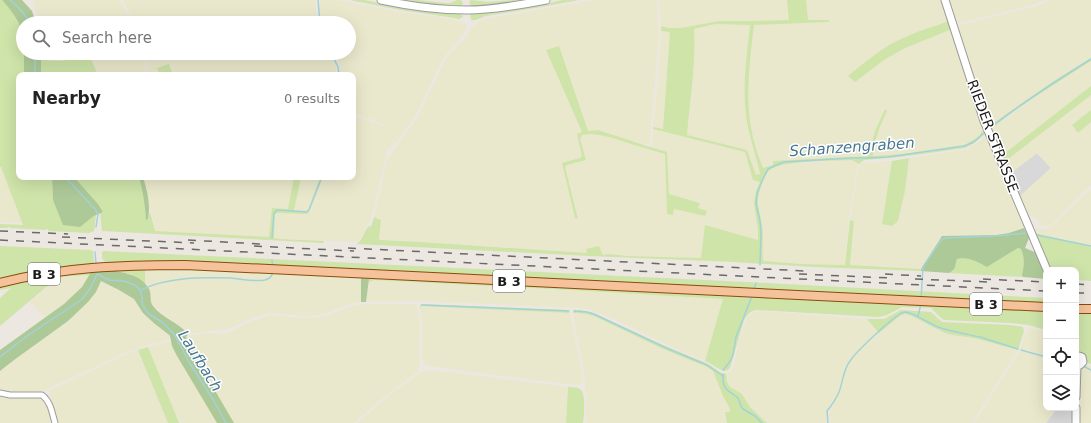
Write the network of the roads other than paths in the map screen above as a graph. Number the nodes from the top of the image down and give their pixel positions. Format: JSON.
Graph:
{"nodes":[{"id":1,"x":381,"y":0,"type":"edge"},
{"id":2,"x":546,"y":0,"type":"edge"},
{"id":3,"x":945,"y":0,"type":"edge"},
{"id":4,"x":1046,"y":267,"type":"edge"},
{"id":5,"x":0,"y":283,"type":"edge"},
{"id":6,"x":1043,"y":307,"type":"edge"},
{"id":7,"x":1079,"y":308,"type":"edge"},
{"id":8,"x":1091,"y":309,"type":"edge"},
{"id":9,"x":1079,"y":356,"type":"edge"},
{"id":10,"x":1079,"y":365,"type":"edge"},
{"id":11,"x":0,"y":393,"type":"edge"},
{"id":12,"x":1076,"y":411,"type":"edge"},
{"id":13,"x":55,"y":423,"type":"edge"},
{"id":14,"x":1076,"y":423,"type":"edge"}],
"edges":[{"from":1,"to":2,"type":"street"},
{"from":3,"to":4,"type":"street","name":"RIEDER STRASSE"},
{"from":5,"to":6,"type":"main road","number":"B 3"},
{"from":7,"to":8,"type":"main road"},
{"from":9,"to":10,"type":"street"},
{"from":11,"to":13,"type":"street"},
{"from":12,"to":14,"type":"street"}]}
